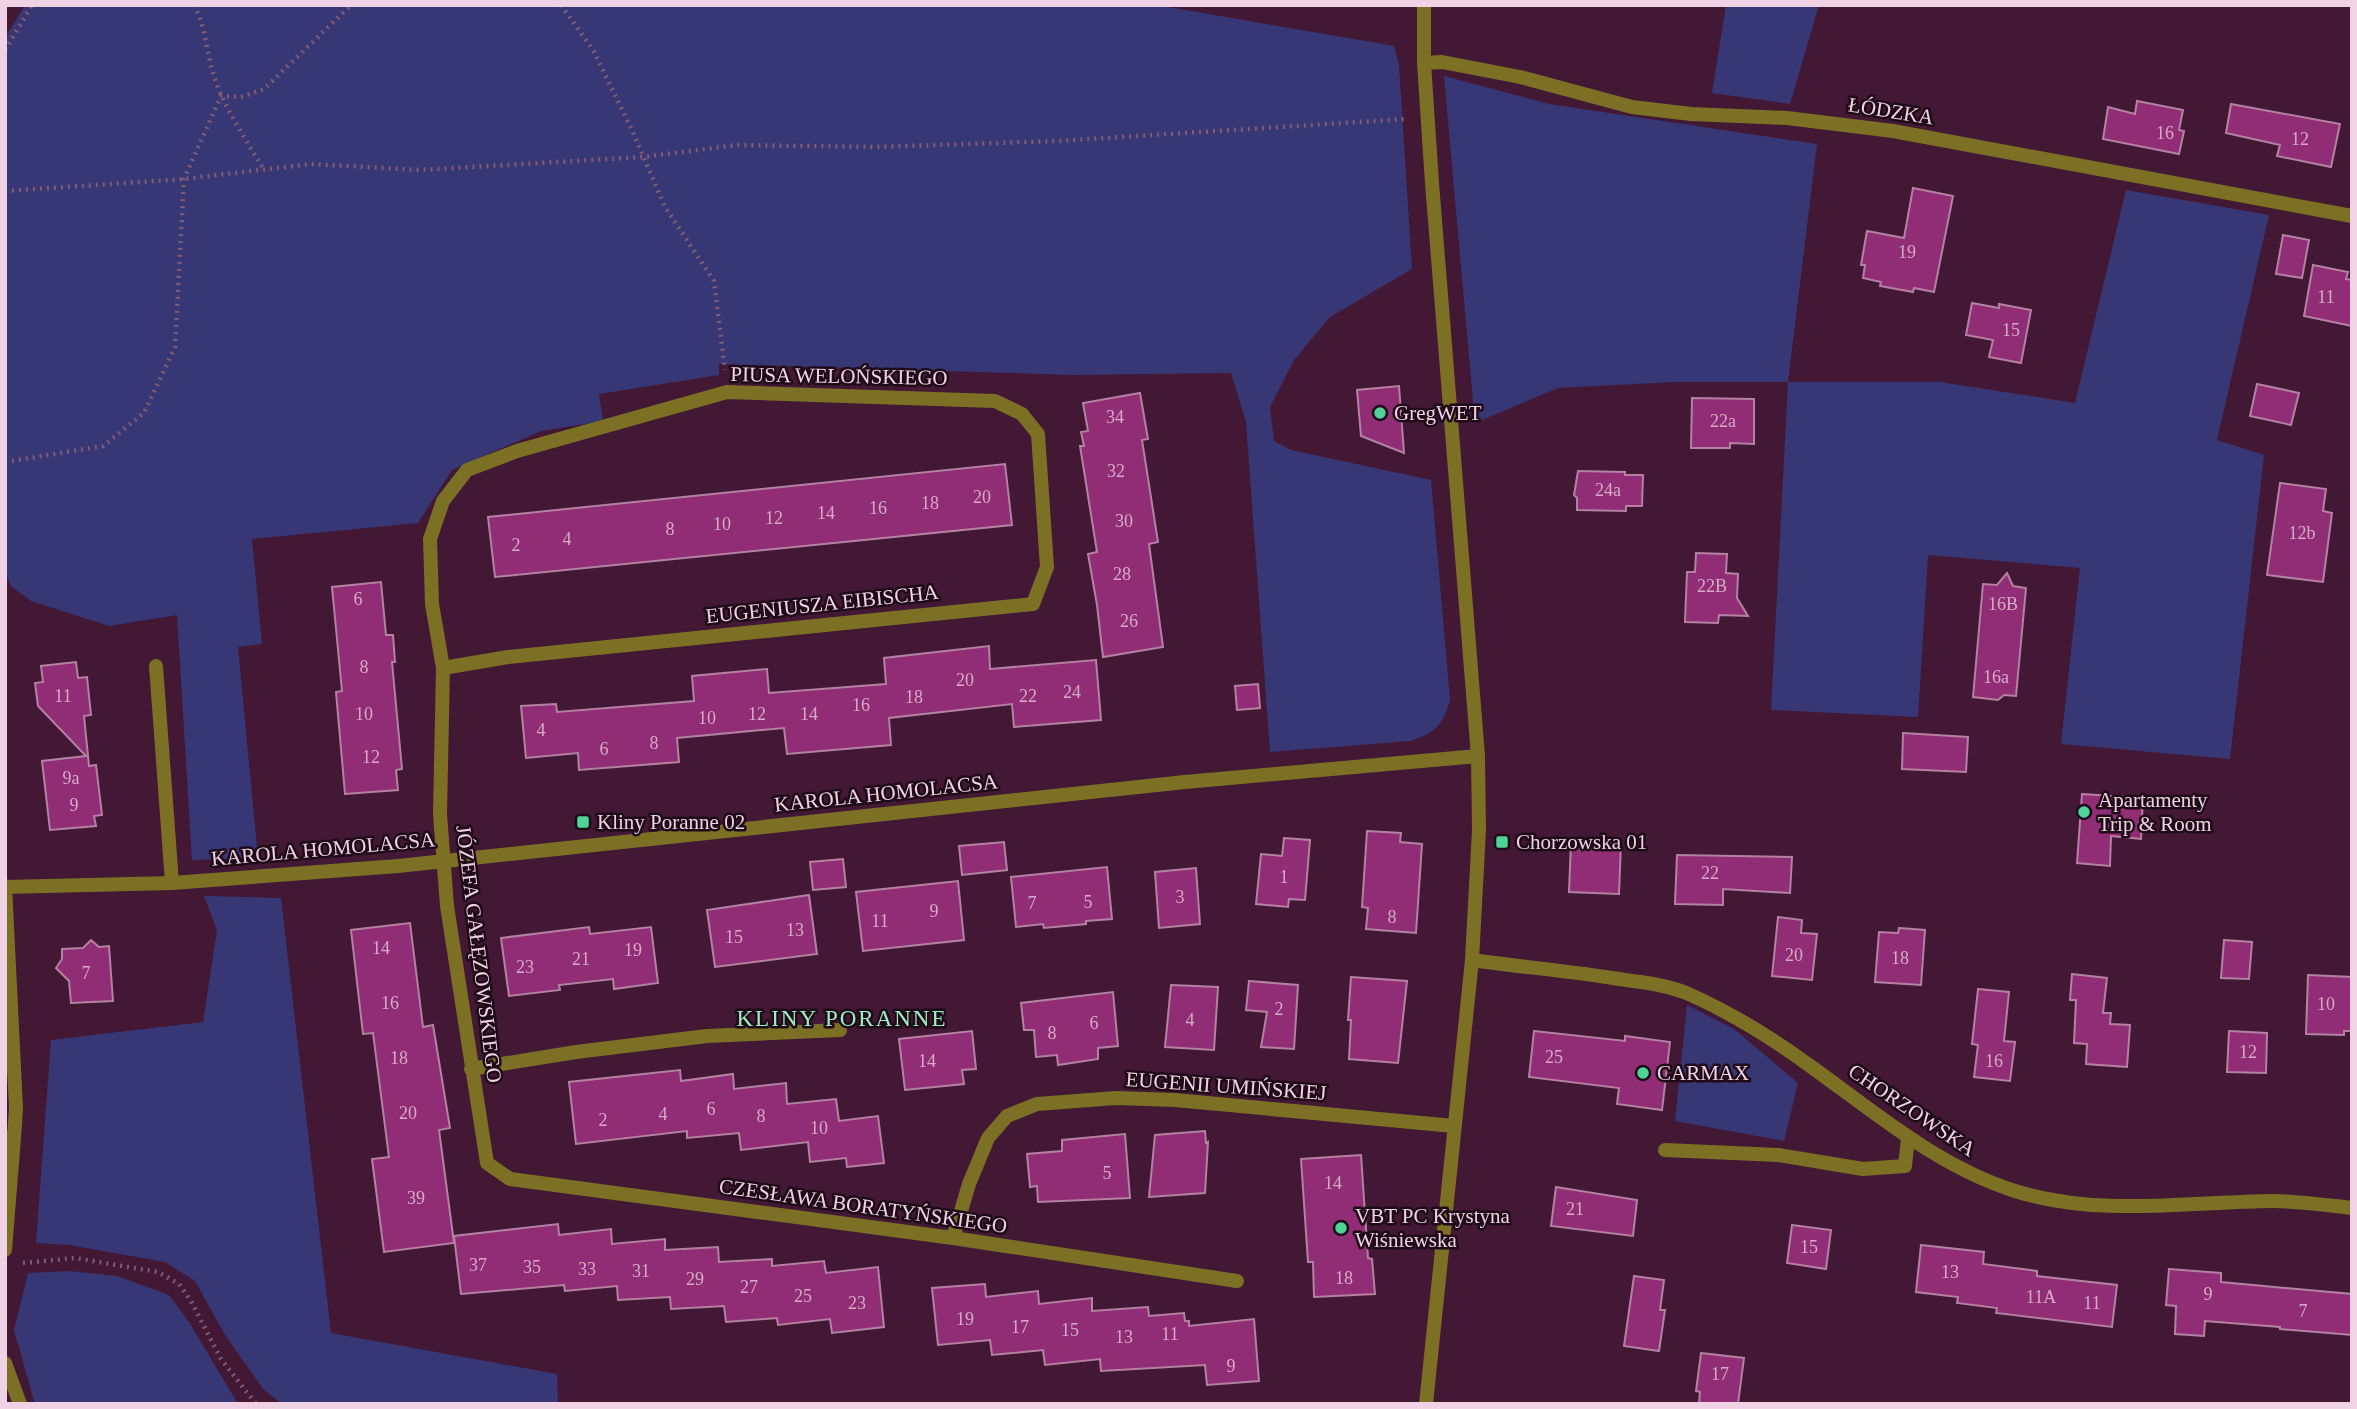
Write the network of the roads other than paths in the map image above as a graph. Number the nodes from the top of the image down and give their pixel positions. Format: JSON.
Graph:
{"nodes":[{"id":1,"x":1424,"y":5,"type":"edge"},
{"id":2,"x":1424,"y":63,"type":"junction"},
{"id":3,"x":2352,"y":216,"type":"edge"},
{"id":4,"x":1038,"y":433,"type":"joint"},
{"id":5,"x":443,"y":501,"type":"joint"},
{"id":6,"x":156,"y":666,"type":"dead end"},
{"id":7,"x":443,"y":668,"type":"junction"},
{"id":8,"x":1478,"y":756,"type":"junction"},
{"id":9,"x":443,"y":860,"type":"junction"},
{"id":10,"x":172,"y":883,"type":"junction"},
{"id":11,"x":5,"y":887,"type":"edge"},
{"id":12,"x":1472,"y":960,"type":"junction"},
{"id":13,"x":840,"y":1030,"type":"dead end"},
{"id":14,"x":471,"y":1069,"type":"junction"},
{"id":15,"x":1454,"y":1126,"type":"junction"},
{"id":16,"x":9,"y":1138,"type":"edge"},
{"id":17,"x":1908,"y":1138,"type":"junction"},
{"id":18,"x":1665,"y":1150,"type":"dead end"},
{"id":19,"x":486,"y":1163,"type":"joint"},
{"id":20,"x":2352,"y":1208,"type":"edge"},
{"id":21,"x":953,"y":1238,"type":"junction"},
{"id":22,"x":5,"y":1250,"type":"edge"},
{"id":23,"x":1237,"y":1281,"type":"dead end"},
{"id":24,"x":5,"y":1363,"type":"edge"},
{"id":25,"x":20,"y":1404,"type":"edge"},
{"id":26,"x":1426,"y":1404,"type":"edge"}],
"edges":[{"from":1,"to":2,"type":"street"},
{"from":2,"to":3,"type":"street","name":"ŁÓDZKA"},
{"from":2,"to":8,"type":"street"},
{"from":4,"to":5,"type":"street","name":"PIUSA WELOŃSKIEGO"},
{"from":4,"to":7,"type":"street","name":"EUGENIUSZA EIBISCHA"},
{"from":5,"to":7,"type":"street","name":"JÓZEFA GAŁĘZOWSKIEGO"},
{"from":6,"to":10,"type":"street"},
{"from":7,"to":9,"type":"street","name":"JÓZEFA GAŁĘZOWSKIEGO"},
{"from":8,"to":9,"type":"street","name":"KAROLA HOMOLACSA"},
{"from":8,"to":12,"type":"street"},
{"from":9,"to":10,"type":"street","name":"KAROLA HOMOLACSA"},
{"from":9,"to":14,"type":"street","name":"JÓZEFA GAŁĘZOWSKIEGO"},
{"from":10,"to":11,"type":"street","name":"KAROLA HOMOLACSA"},
{"from":11,"to":16,"type":"street"},
{"from":12,"to":15,"type":"street"},
{"from":12,"to":17,"type":"street","name":"CHORZOWSKA"},
{"from":13,"to":14,"type":"street"},
{"from":14,"to":19,"type":"street","name":"JÓZEFA GAŁĘZOWSKIEGO"},
{"from":15,"to":21,"type":"street","name":"EUGENII UMIŃSKIEJ"},
{"from":15,"to":26,"type":"street"},
{"from":16,"to":22,"type":"street"},
{"from":17,"to":18,"type":"street"},
{"from":17,"to":20,"type":"street","name":"CHORZOWSKA"},
{"from":19,"to":21,"type":"street","name":"CZESŁAWA BORATYŃSKIEGO"},
{"from":21,"to":23,"type":"street","name":"CZESŁAWA BORATYŃSKIEGO"},
{"from":24,"to":25,"type":"street"}]}
